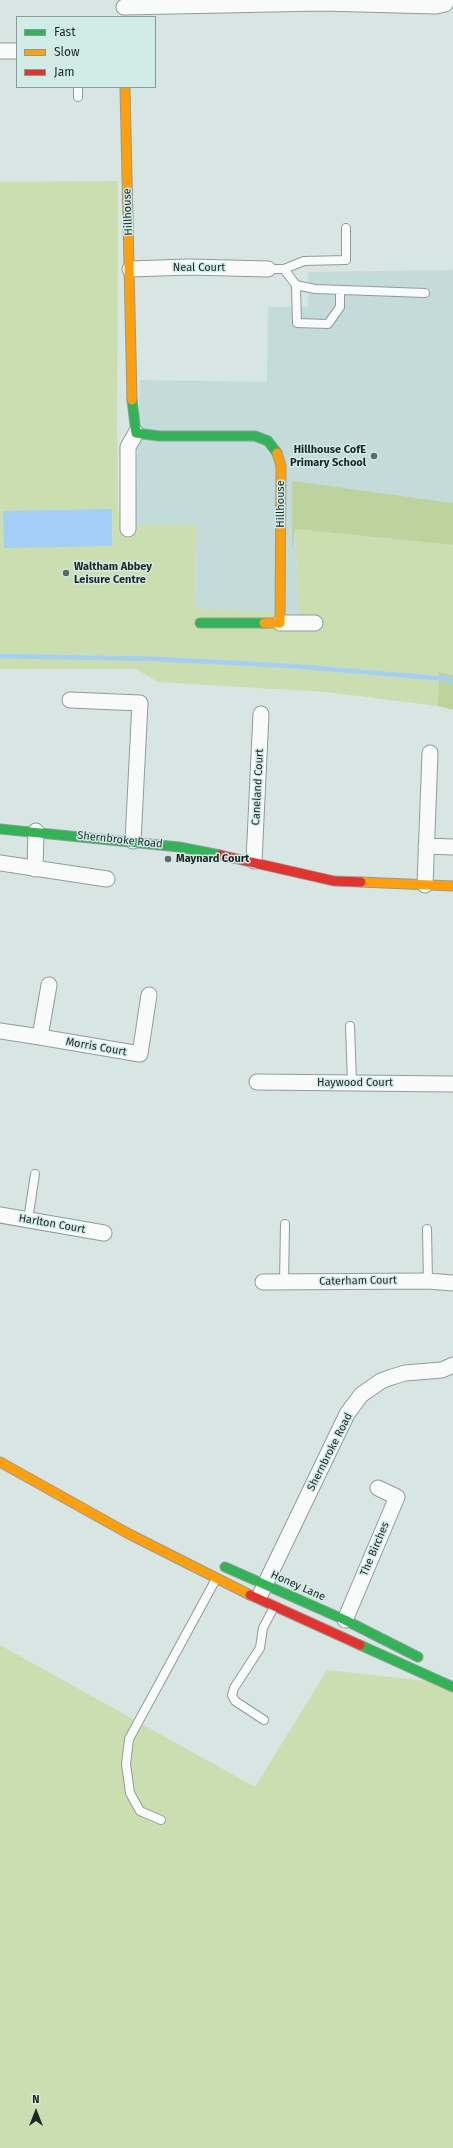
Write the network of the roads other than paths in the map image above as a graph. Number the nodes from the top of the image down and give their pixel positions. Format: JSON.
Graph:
{"nodes":[{"id":1,"x":448,"y":0,"type":"edge"},
{"id":2,"x":124,"y":8,"type":"edge"},
{"id":3,"x":0,"y":51,"type":"edge"},
{"id":4,"x":16,"y":51,"type":"edge"},
{"id":5,"x":78,"y":88,"type":"edge"},
{"id":6,"x":125,"y":88,"type":"edge"},
{"id":7,"x":78,"y":97,"type":"dead end"},
{"id":8,"x":346,"y":228,"type":"dead end"},
{"id":9,"x":130,"y":269,"type":"junction"},
{"id":10,"x":268,"y":269,"type":"joint"},
{"id":11,"x":284,"y":269,"type":"junction"},
{"id":12,"x":296,"y":285,"type":"junction"},
{"id":13,"x":340,"y":290,"type":"junction"},
{"id":14,"x":425,"y":293,"type":"dead end"},
{"id":15,"x":136,"y":433,"type":"junction"},
{"id":16,"x":128,"y":529,"type":"dead end"},
{"id":17,"x":200,"y":623,"type":"dead end"},
{"id":18,"x":280,"y":623,"type":"junction"},
{"id":19,"x":315,"y":623,"type":"dead end"},
{"id":20,"x":70,"y":700,"type":"dead end"},
{"id":21,"x":261,"y":714,"type":"dead end"},
{"id":22,"x":430,"y":753,"type":"dead end"},
{"id":23,"x":0,"y":829,"type":"edge"},
{"id":24,"x":36,"y":832,"type":"junction"},
{"id":25,"x":134,"y":841,"type":"junction"},
{"id":26,"x":426,"y":846,"type":"junction"},
{"id":27,"x":453,"y":847,"type":"edge"},
{"id":28,"x":254,"y":860,"type":"junction"},
{"id":29,"x":0,"y":863,"type":"edge"},
{"id":30,"x":35,"y":869,"type":"junction"},
{"id":31,"x":107,"y":879,"type":"dead end"},
{"id":32,"x":425,"y":884,"type":"junction"},
{"id":33,"x":453,"y":886,"type":"edge"},
{"id":34,"x":49,"y":985,"type":"dead end"},
{"id":35,"x":150,"y":995,"type":"dead end"},
{"id":36,"x":350,"y":1026,"type":"dead end"},
{"id":37,"x":0,"y":1031,"type":"edge"},
{"id":38,"x":40,"y":1037,"type":"junction"},
{"id":39,"x":257,"y":1082,"type":"dead end"},
{"id":40,"x":352,"y":1083,"type":"junction"},
{"id":41,"x":453,"y":1084,"type":"edge"},
{"id":42,"x":35,"y":1174,"type":"dead end"},
{"id":43,"x":0,"y":1215,"type":"edge"},
{"id":44,"x":28,"y":1220,"type":"junction"},
{"id":45,"x":285,"y":1224,"type":"dead end"},
{"id":46,"x":428,"y":1229,"type":"dead end"},
{"id":47,"x":104,"y":1233,"type":"dead end"},
{"id":48,"x":428,"y":1281,"type":"junction"},
{"id":49,"x":263,"y":1282,"type":"dead end"},
{"id":50,"x":284,"y":1282,"type":"junction"},
{"id":51,"x":453,"y":1283,"type":"edge"},
{"id":52,"x":453,"y":1365,"type":"edge"},
{"id":53,"x":0,"y":1462,"type":"edge"},
{"id":54,"x":378,"y":1488,"type":"dead end"},
{"id":55,"x":144,"y":1530,"type":"dead end"},
{"id":56,"x":129,"y":1534,"type":"junction"},
{"id":57,"x":214,"y":1562,"type":"dead end"},
{"id":58,"x":217,"y":1578,"type":"junction"},
{"id":59,"x":264,"y":1585,"type":"junction"},
{"id":60,"x":258,"y":1599,"type":"junction"},
{"id":61,"x":274,"y":1607,"type":"junction"},
{"id":62,"x":345,"y":1620,"type":"junction"},
{"id":63,"x":427,"y":1661,"type":"dead end"},
{"id":64,"x":440,"y":1668,"type":"dead end"},
{"id":65,"x":449,"y":1685,"type":"edge"},
{"id":66,"x":264,"y":1720,"type":"dead end"},
{"id":67,"x":161,"y":1820,"type":"dead end"}],
"edges":[{"from":1,"to":2,"type":"street"},
{"from":3,"to":4,"type":"street"},
{"from":5,"to":7,"type":"lane"},
{"from":6,"to":9,"type":"street","name":"Hillhouse"},
{"from":8,"to":11,"type":"lane"},
{"from":9,"to":10,"type":"street","name":"Neal Court"},
{"from":9,"to":15,"type":"street","name":"Hillhouse"},
{"from":10,"to":11,"type":"lane"},
{"from":11,"to":12,"type":"lane"},
{"from":12,"to":13,"type":"lane"},
{"from":12,"to":13,"type":"lane"},
{"from":13,"to":14,"type":"lane"},
{"from":15,"to":16,"type":"street"},
{"from":15,"to":18,"type":"street","name":"Hillhouse"},
{"from":17,"to":18,"type":"street"},
{"from":18,"to":19,"type":"street"},
{"from":20,"to":25,"type":"street"},
{"from":21,"to":28,"type":"street","name":"Caneland Court"},
{"from":22,"to":26,"type":"street"},
{"from":23,"to":24,"type":"street","name":"Shernbroke Road"},
{"from":24,"to":25,"type":"street","name":"Shernbroke Road"},
{"from":24,"to":30,"type":"street"},
{"from":25,"to":28,"type":"street","name":"Shernbroke Road"},
{"from":26,"to":27,"type":"street"},
{"from":26,"to":32,"type":"street"},
{"from":28,"to":32,"type":"street","name":"Shernbroke Road"},
{"from":29,"to":30,"type":"street"},
{"from":30,"to":31,"type":"street"},
{"from":32,"to":33,"type":"street","name":"Shernbroke Road"},
{"from":34,"to":38,"type":"street"},
{"from":35,"to":38,"type":"street","name":"Morris Court"},
{"from":36,"to":40,"type":"lane"},
{"from":37,"to":38,"type":"street","name":"Morris Court"},
{"from":39,"to":40,"type":"street","name":"Haywood Court"},
{"from":40,"to":41,"type":"street","name":"Haywood Court"},
{"from":42,"to":44,"type":"lane"},
{"from":43,"to":44,"type":"street","name":"Harlton Court"},
{"from":44,"to":47,"type":"street","name":"Harlton Court"},
{"from":45,"to":50,"type":"lane"},
{"from":46,"to":48,"type":"lane"},
{"from":48,"to":50,"type":"street","name":"Caterham Court"},
{"from":48,"to":51,"type":"street","name":"Caterham Court"},
{"from":49,"to":50,"type":"street","name":"Caterham Court"},
{"from":52,"to":59,"type":"street","name":"Shernbroke Road"},
{"from":53,"to":56,"type":"street"},
{"from":54,"to":62,"type":"street","name":"The Birches"},
{"from":55,"to":56,"type":"street"},
{"from":56,"to":58,"type":"street"},
{"from":57,"to":59,"type":"street","name":"Honey Lane"},
{"from":58,"to":60,"type":"street"},
{"from":58,"to":67,"type":"lane"},
{"from":59,"to":60,"type":"street","name":"Shernbroke Road"},
{"from":59,"to":62,"type":"street","name":"Honey Lane"},
{"from":60,"to":61,"type":"street"},
{"from":61,"to":65,"type":"street"},
{"from":61,"to":66,"type":"lane"},
{"from":62,"to":63,"type":"street","name":"Honey Lane"},
{"from":64,"to":65,"type":"street"}]}
